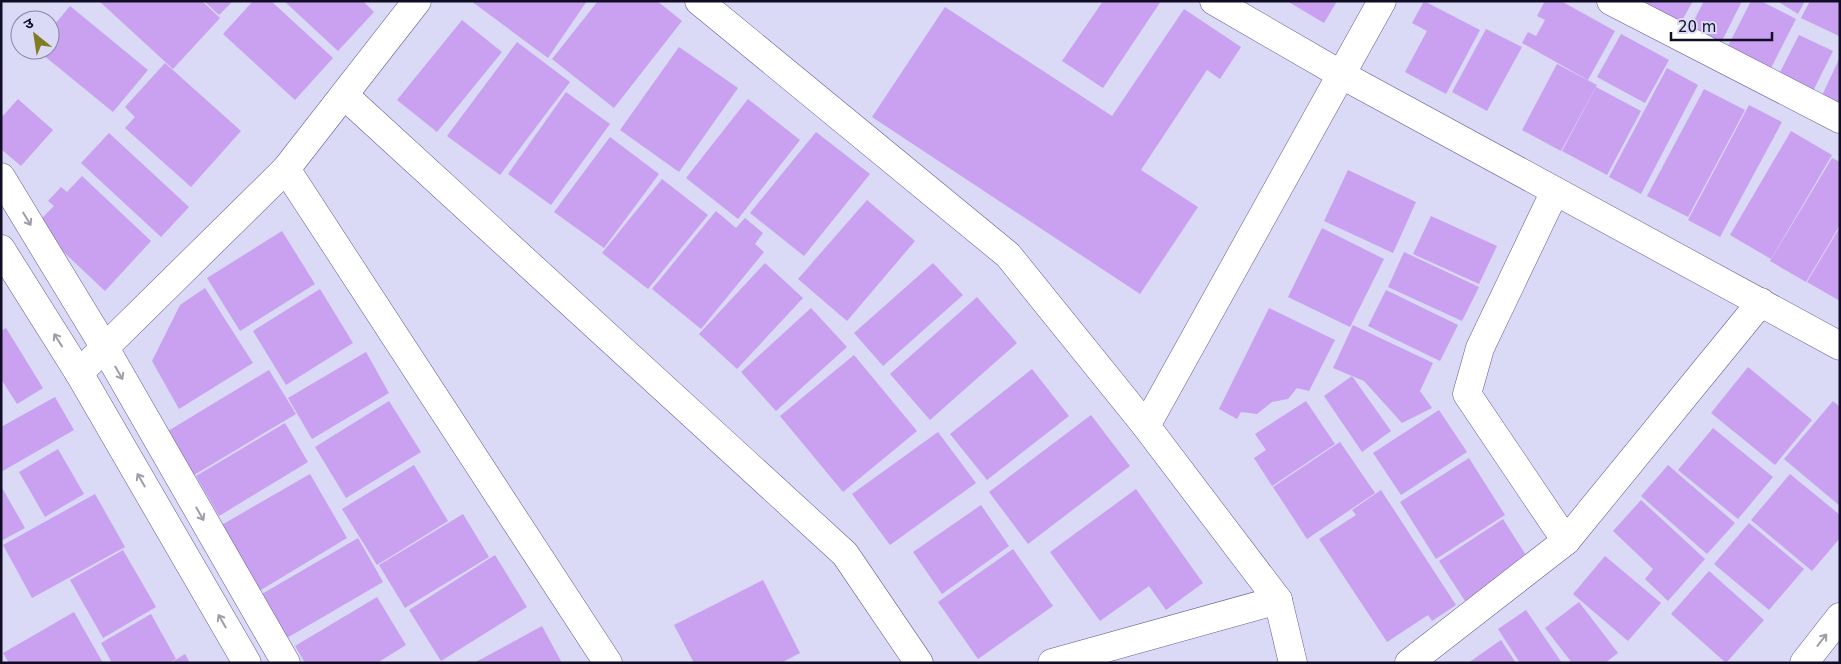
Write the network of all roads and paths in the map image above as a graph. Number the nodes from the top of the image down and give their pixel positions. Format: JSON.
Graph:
{"nodes":[{"id":1,"x":417,"y":1,"type":"edge"},
{"id":2,"x":699,"y":1,"type":"edge"},
{"id":3,"x":1214,"y":1,"type":"edge"},
{"id":4,"x":1382,"y":1,"type":"edge"},
{"id":5,"x":1612,"y":1,"type":"edge"},
{"id":6,"x":1342,"y":75,"type":"junction"},
{"id":7,"x":344,"y":95,"type":"junction"},
{"id":8,"x":1840,"y":119,"type":"edge"},
{"id":9,"x":286,"y":169,"type":"junction"},
{"id":10,"x":1,"y":177,"type":"edge"},
{"id":11,"x":1555,"y":191,"type":"junction"},
{"id":12,"x":1,"y":249,"type":"edge"},
{"id":13,"x":1761,"y":302,"type":"junction"},
{"id":14,"x":1840,"y":346,"type":"edge"},
{"id":15,"x":105,"y":348,"type":"junction"},
{"id":16,"x":79,"y":373,"type":"junction"},
{"id":17,"x":1146,"y":426,"type":"junction"},
{"id":18,"x":1566,"y":541,"type":"junction"},
{"id":19,"x":1278,"y":600,"type":"junction"},
{"id":20,"x":1840,"y":617,"type":"edge"},
{"id":21,"x":247,"y":663,"type":"edge"},
{"id":22,"x":286,"y":663,"type":"edge"},
{"id":23,"x":608,"y":663,"type":"edge"},
{"id":24,"x":919,"y":663,"type":"edge"},
{"id":25,"x":1052,"y":663,"type":"edge"},
{"id":26,"x":1293,"y":663,"type":"edge"},
{"id":27,"x":1409,"y":663,"type":"edge"},
{"id":28,"x":1804,"y":663,"type":"edge"}],
"edges":[{"from":1,"to":7,"type":"street"},
{"from":2,"to":17,"type":"street"},
{"from":3,"to":6,"type":"street"},
{"from":4,"to":6,"type":"street"},
{"from":5,"to":8,"type":"street"},
{"from":6,"to":11,"type":"street"},
{"from":6,"to":17,"type":"street"},
{"from":7,"to":9,"type":"street"},
{"from":7,"to":24,"type":"street"},
{"from":9,"to":15,"type":"street"},
{"from":9,"to":23,"type":"street"},
{"from":10,"to":15,"type":"street","one_way":true},
{"from":11,"to":13,"type":"street"},
{"from":11,"to":18,"type":"street"},
{"from":16,"to":12,"type":"street","one_way":true},
{"from":13,"to":14,"type":"street"},
{"from":13,"to":18,"type":"street"},
{"from":15,"to":16,"type":"street"},
{"from":15,"to":22,"type":"street","one_way":true},
{"from":21,"to":16,"type":"street","one_way":true},
{"from":17,"to":19,"type":"street"},
{"from":18,"to":27,"type":"street"},
{"from":19,"to":25,"type":"street"},
{"from":19,"to":26,"type":"street"},
{"from":28,"to":20,"type":"street","one_way":true}]}
